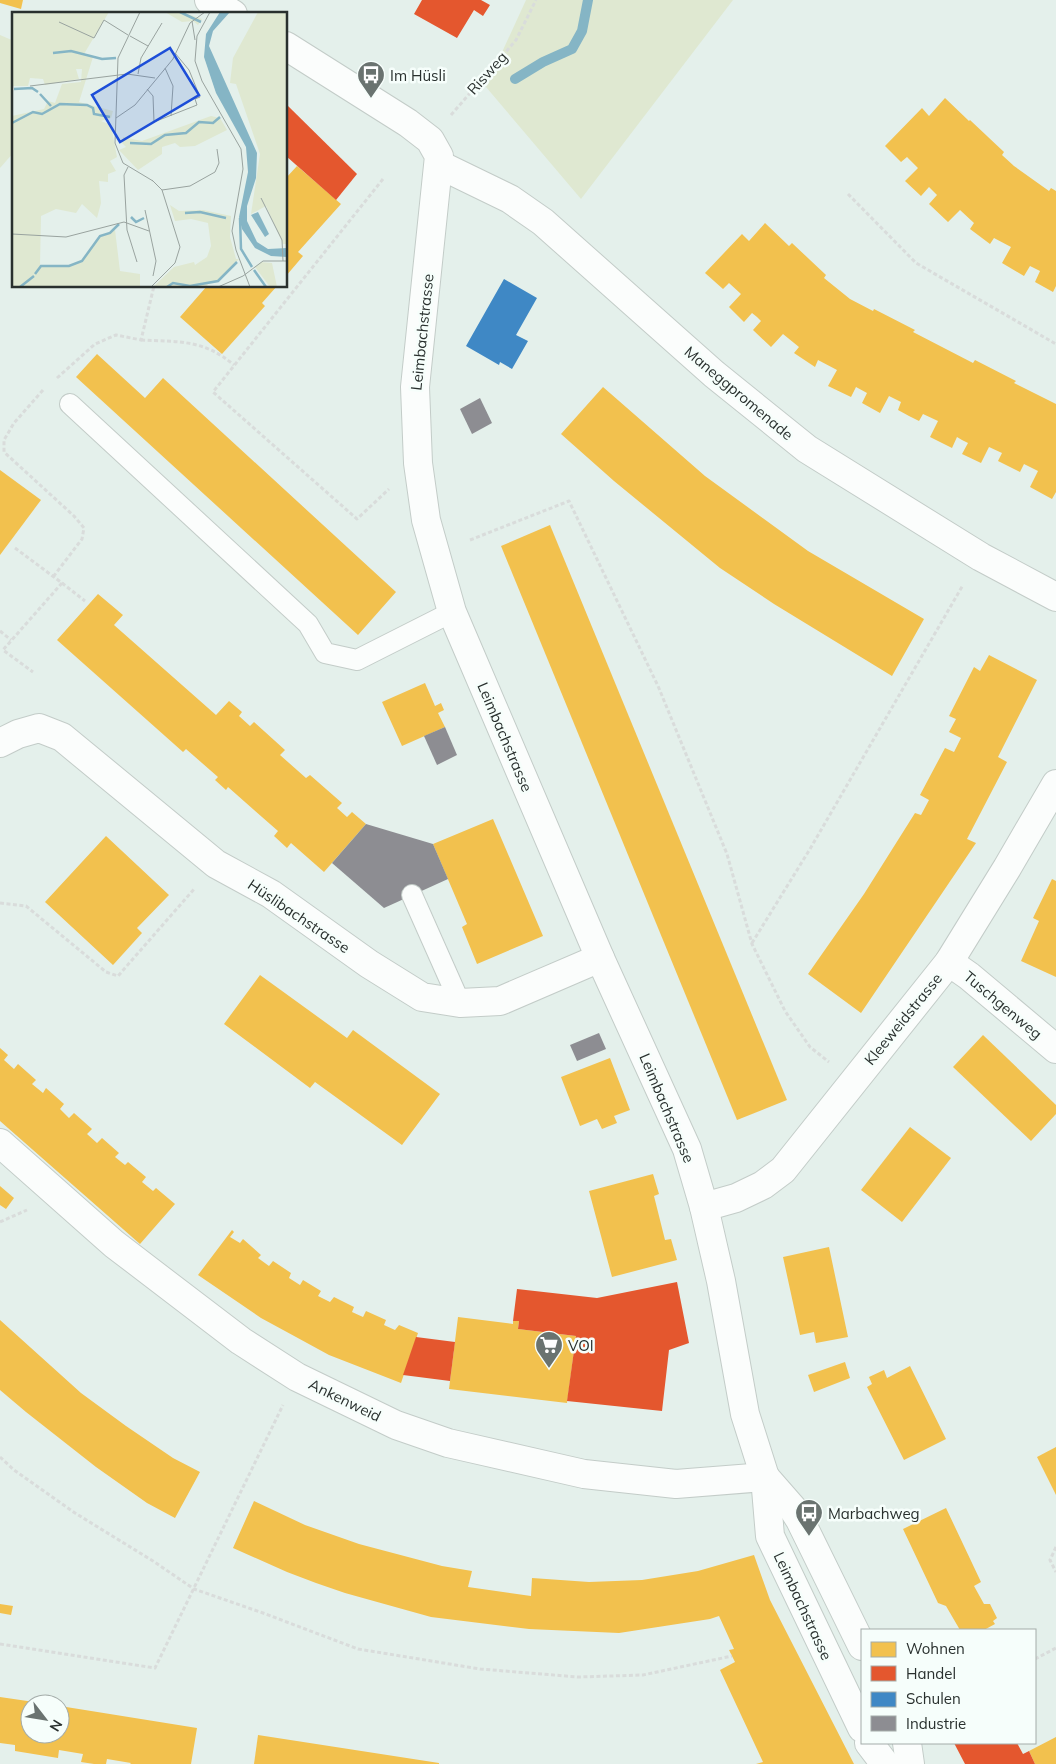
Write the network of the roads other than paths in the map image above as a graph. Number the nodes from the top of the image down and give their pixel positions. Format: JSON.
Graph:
{"nodes":[{"id":1,"x":209,"y":0,"type":"edge"},
{"id":2,"x":230,"y":12,"type":"edge"},
{"id":3,"x":288,"y":47,"type":"edge"},
{"id":4,"x":435,"y":153,"type":"junction"},
{"id":5,"x":70,"y":404,"type":"dead end"},
{"id":6,"x":1056,"y":597,"type":"edge"},
{"id":7,"x":452,"y":612,"type":"junction"},
{"id":8,"x":0,"y":744,"type":"edge"},
{"id":9,"x":1056,"y":784,"type":"edge"},
{"id":10,"x":412,"y":895,"type":"dead end"},
{"id":11,"x":600,"y":958,"type":"junction"},
{"id":12,"x":949,"y":962,"type":"junction"},
{"id":13,"x":460,"y":1003,"type":"junction"},
{"id":14,"x":1056,"y":1049,"type":"edge"},
{"id":15,"x":0,"y":1143,"type":"edge"},
{"id":16,"x":704,"y":1207,"type":"junction"},
{"id":17,"x":764,"y":1477,"type":"junction"},
{"id":18,"x":861,"y":1644,"type":"edge"},
{"id":19,"x":861,"y":1726,"type":"edge"},
{"id":20,"x":871,"y":1744,"type":"edge"},
{"id":21,"x":907,"y":1744,"type":"edge"},
{"id":22,"x":885,"y":1764,"type":"edge"},
{"id":23,"x":910,"y":1764,"type":"edge"}],
"edges":[{"from":1,"to":2,"type":"street"},
{"from":3,"to":4,"type":"street"},
{"from":4,"to":6,"type":"street","name":"Maneggpromenade"},
{"from":4,"to":7,"type":"street","name":"Leimbachstrasse"},
{"from":5,"to":7,"type":"lane"},
{"from":7,"to":11,"type":"street","name":"Leimbachstrasse"},
{"from":8,"to":13,"type":"street","name":"Hüslibachstrasse"},
{"from":9,"to":12,"type":"street","name":"Kleeweidstrasse"},
{"from":10,"to":13,"type":"lane"},
{"from":11,"to":13,"type":"street","name":"Hüslibachstrasse"},
{"from":11,"to":16,"type":"street","name":"Leimbachstrasse"},
{"from":12,"to":14,"type":"street","name":"Tuschgenweg"},
{"from":12,"to":16,"type":"street","name":"Kleeweidstrasse"},
{"from":15,"to":17,"type":"street","name":"Ankenweid"},
{"from":16,"to":17,"type":"street","name":"Leimbachstrasse"},
{"from":17,"to":18,"type":"street","name":"Leimbachstrasse"},
{"from":17,"to":19,"type":"street","name":"Leimbachstrasse"},
{"from":20,"to":22,"type":"street"},
{"from":21,"to":23,"type":"street"}]}
